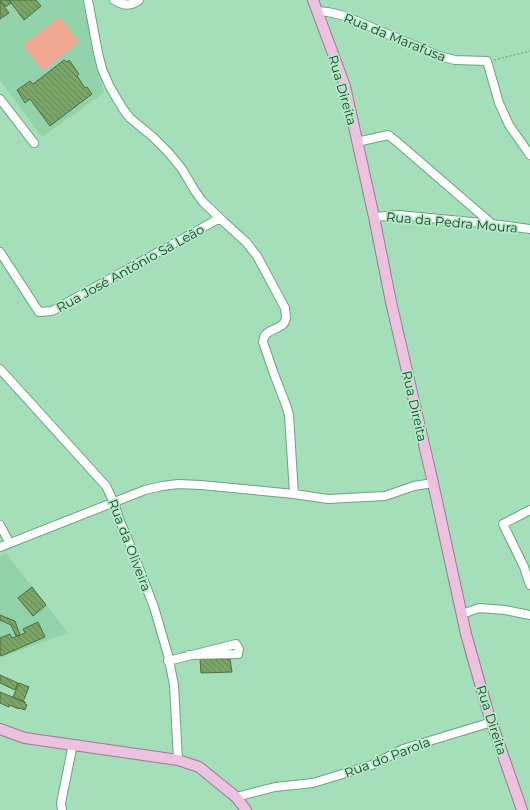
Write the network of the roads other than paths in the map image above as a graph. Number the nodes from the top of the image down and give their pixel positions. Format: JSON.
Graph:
{"nodes":[{"id":1,"x":88,"y":0,"type":"edge"},
{"id":2,"x":114,"y":0,"type":"edge"},
{"id":3,"x":139,"y":0,"type":"edge"},
{"id":4,"x":313,"y":0,"type":"edge"},
{"id":5,"x":317,"y":11,"type":"junction"},
{"id":6,"x":0,"y":99,"type":"edge"},
{"id":7,"x":357,"y":142,"type":"junction"},
{"id":8,"x":34,"y":143,"type":"dead end"},
{"id":9,"x":530,"y":156,"type":"edge"},
{"id":10,"x":374,"y":217,"type":"junction"},
{"id":11,"x":220,"y":218,"type":"junction"},
{"id":12,"x":492,"y":224,"type":"junction"},
{"id":13,"x":530,"y":229,"type":"edge"},
{"id":14,"x":0,"y":252,"type":"edge"},
{"id":15,"x":0,"y":369,"type":"edge"},
{"id":16,"x":434,"y":483,"type":"junction"},
{"id":17,"x":294,"y":494,"type":"junction"},
{"id":18,"x":114,"y":502,"type":"junction"},
{"id":19,"x":530,"y":510,"type":"edge"},
{"id":20,"x":0,"y":525,"type":"edge"},
{"id":21,"x":9,"y":542,"type":"junction"},
{"id":22,"x":0,"y":547,"type":"edge"},
{"id":23,"x":530,"y":585,"type":"edge"},
{"id":24,"x":462,"y":614,"type":"junction"},
{"id":25,"x":530,"y":615,"type":"edge"},
{"id":26,"x":189,"y":655,"type":"junction"},
{"id":27,"x":168,"y":661,"type":"junction"},
{"id":28,"x":492,"y":722,"type":"junction"},
{"id":29,"x":0,"y":729,"type":"edge"},
{"id":30,"x":73,"y":744,"type":"junction"},
{"id":31,"x":178,"y":760,"type":"junction"},
{"id":32,"x":236,"y":797,"type":"junction"},
{"id":33,"x":62,"y":810,"type":"edge"},
{"id":34,"x":246,"y":810,"type":"edge"},
{"id":35,"x":522,"y":810,"type":"edge"}],
"edges":[{"from":1,"to":11,"type":"street"},
{"from":2,"to":3,"type":"street"},
{"from":4,"to":5,"type":"main road","name":"Rua Direita"},
{"from":5,"to":7,"type":"main road","name":"Rua Direita"},
{"from":5,"to":9,"type":"street","name":"Rua da Marafusa"},
{"from":6,"to":8,"type":"street"},
{"from":7,"to":10,"type":"main road","name":"Rua Direita"},
{"from":7,"to":12,"type":"street"},
{"from":10,"to":12,"type":"street","name":"Rua da Pedra Moura"},
{"from":10,"to":16,"type":"main road","name":"Rua Direita"},
{"from":11,"to":14,"type":"street","name":"Rua José António Sá Leão"},
{"from":11,"to":17,"type":"street"},
{"from":12,"to":13,"type":"street","name":"Rua da Pedra Moura"},
{"from":15,"to":18,"type":"street","name":"Rua da Oliveira"},
{"from":16,"to":17,"type":"street"},
{"from":16,"to":24,"type":"main road","name":"Rua Direita"},
{"from":17,"to":18,"type":"street"},
{"from":18,"to":21,"type":"street"},
{"from":18,"to":27,"type":"street","name":"Rua da Oliveira"},
{"from":19,"to":23,"type":"street"},
{"from":20,"to":21,"type":"street"},
{"from":21,"to":22,"type":"street"},
{"from":24,"to":25,"type":"street"},
{"from":24,"to":28,"type":"main road","name":"Rua Direita"},
{"from":26,"to":26,"type":"street"},
{"from":26,"to":27,"type":"street"},
{"from":27,"to":31,"type":"street","name":"Rua da Oliveira"},
{"from":28,"to":32,"type":"street","name":"Rua do Parola"},
{"from":28,"to":35,"type":"main road","name":"Rua Direita"},
{"from":29,"to":30,"type":"main road"},
{"from":30,"to":31,"type":"main road"},
{"from":30,"to":33,"type":"street"},
{"from":31,"to":32,"type":"main road"},
{"from":32,"to":34,"type":"main road"}]}
